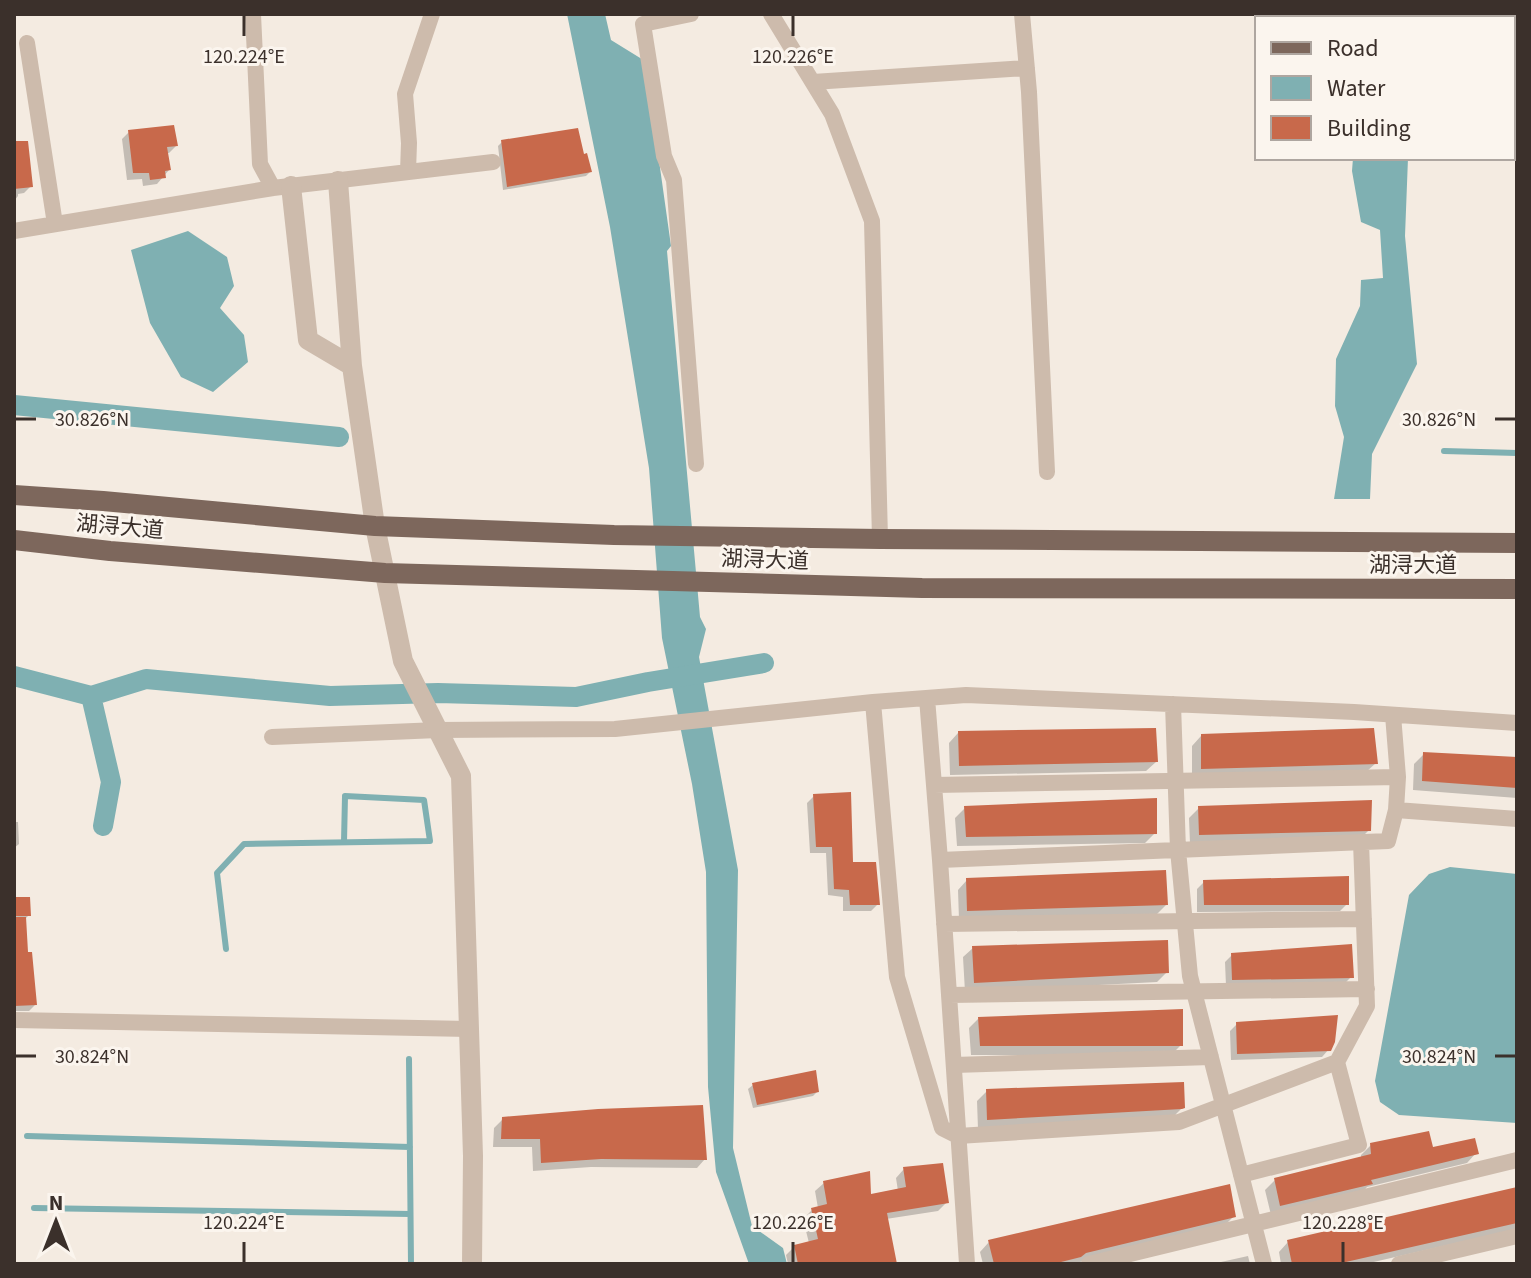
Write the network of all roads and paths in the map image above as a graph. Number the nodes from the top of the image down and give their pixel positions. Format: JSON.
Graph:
{"nodes":[{"id":1,"x":253,"y":14,"type":"edge"},
{"id":2,"x":432,"y":14,"type":"edge"},
{"id":3,"x":691,"y":14,"type":"edge"},
{"id":4,"x":771,"y":14,"type":"edge"},
{"id":5,"x":1022,"y":14,"type":"edge"},
{"id":6,"x":27,"y":43,"type":"dead end"},
{"id":7,"x":1027,"y":68,"type":"junction"},
{"id":8,"x":813,"y":82,"type":"junction"},
{"id":9,"x":493,"y":162,"type":"dead end"},
{"id":10,"x":408,"y":172,"type":"junction"},
{"id":11,"x":338,"y":181,"type":"junction"},
{"id":12,"x":282,"y":187,"type":"junction"},
{"id":13,"x":55,"y":224,"type":"junction"},
{"id":14,"x":14,"y":231,"type":"edge"},
{"id":15,"x":352,"y":366,"type":"junction"},
{"id":16,"x":696,"y":464,"type":"dead end"},
{"id":17,"x":1047,"y":472,"type":"dead end"},
{"id":18,"x":14,"y":495,"type":"edge"},
{"id":19,"x":375,"y":526,"type":"junction"},
{"id":20,"x":880,"y":539,"type":"junction"},
{"id":21,"x":14,"y":540,"type":"edge"},
{"id":22,"x":1517,"y":543,"type":"edge"},
{"id":23,"x":385,"y":573,"type":"junction"},
{"id":24,"x":1517,"y":589,"type":"edge"},
{"id":25,"x":927,"y":698,"type":"junction"},
{"id":26,"x":873,"y":702,"type":"junction"},
{"id":27,"x":1173,"y":704,"type":"junction"},
{"id":28,"x":1393,"y":715,"type":"junction"},
{"id":29,"x":1517,"y":723,"type":"edge"},
{"id":30,"x":438,"y":730,"type":"junction"},
{"id":31,"x":272,"y":737,"type":"dead end"},
{"id":32,"x":1398,"y":777,"type":"junction"},
{"id":33,"x":1176,"y":781,"type":"junction"},
{"id":34,"x":934,"y":785,"type":"junction"},
{"id":35,"x":1396,"y":810,"type":"junction"},
{"id":36,"x":1517,"y":819,"type":"edge"},
{"id":37,"x":1361,"y":842,"type":"junction"},
{"id":38,"x":1178,"y":850,"type":"junction"},
{"id":39,"x":940,"y":860,"type":"junction"},
{"id":40,"x":1364,"y":919,"type":"junction"},
{"id":41,"x":1185,"y":921,"type":"junction"},
{"id":42,"x":944,"y":924,"type":"junction"},
{"id":43,"x":1367,"y":989,"type":"junction"},
{"id":44,"x":1194,"y":991,"type":"junction"},
{"id":45,"x":949,"y":995,"type":"junction"},
{"id":46,"x":14,"y":1020,"type":"edge"},
{"id":47,"x":469,"y":1029,"type":"junction"},
{"id":48,"x":1211,"y":1057,"type":"junction"},
{"id":49,"x":1337,"y":1062,"type":"junction"},
{"id":50,"x":954,"y":1065,"type":"junction"},
{"id":51,"x":1223,"y":1104,"type":"junction"},
{"id":52,"x":958,"y":1136,"type":"junction"},
{"id":53,"x":1517,"y":1160,"type":"edge"},
{"id":54,"x":1241,"y":1175,"type":"junction"},
{"id":55,"x":1254,"y":1224,"type":"junction"},
{"id":56,"x":1517,"y":1236,"type":"edge"},
{"id":57,"x":472,"y":1264,"type":"edge"},
{"id":58,"x":967,"y":1264,"type":"edge"},
{"id":59,"x":1089,"y":1264,"type":"edge"},
{"id":60,"x":1264,"y":1264,"type":"edge"},
{"id":61,"x":1399,"y":1264,"type":"edge"}],
"edges":[{"from":1,"to":12,"type":"street"},
{"from":2,"to":10,"type":"street"},
{"from":3,"to":16,"type":"street"},
{"from":4,"to":8,"type":"street"},
{"from":5,"to":7,"type":"street"},
{"from":6,"to":13,"type":"street"},
{"from":7,"to":8,"type":"street"},
{"from":7,"to":17,"type":"street"},
{"from":8,"to":20,"type":"street"},
{"from":9,"to":10,"type":"street"},
{"from":10,"to":11,"type":"street"},
{"from":11,"to":12,"type":"street"},
{"from":11,"to":15,"type":"street"},
{"from":12,"to":13,"type":"street"},
{"from":12,"to":15,"type":"street"},
{"from":13,"to":14,"type":"street"},
{"from":15,"to":19,"type":"street"},
{"from":18,"to":19,"type":"main road","name":"湖浔大道"},
{"from":19,"to":20,"type":"main road","name":"湖浔大道"},
{"from":19,"to":23,"type":"street"},
{"from":20,"to":22,"type":"main road","name":"湖浔大道"},
{"from":21,"to":23,"type":"main road","name":"湖浔大道"},
{"from":23,"to":24,"type":"main road","name":"湖浔大道"},
{"from":23,"to":30,"type":"street"},
{"from":25,"to":26,"type":"street"},
{"from":25,"to":27,"type":"street"},
{"from":25,"to":34,"type":"street"},
{"from":26,"to":30,"type":"street"},
{"from":26,"to":52,"type":"street"},
{"from":27,"to":28,"type":"street"},
{"from":27,"to":33,"type":"street"},
{"from":28,"to":29,"type":"street"},
{"from":28,"to":32,"type":"street"},
{"from":30,"to":31,"type":"street"},
{"from":30,"to":47,"type":"street"},
{"from":32,"to":33,"type":"street"},
{"from":32,"to":35,"type":"street"},
{"from":33,"to":34,"type":"street"},
{"from":33,"to":38,"type":"street"},
{"from":34,"to":39,"type":"street"},
{"from":35,"to":36,"type":"street"},
{"from":35,"to":37,"type":"street"},
{"from":37,"to":38,"type":"street"},
{"from":37,"to":40,"type":"street"},
{"from":38,"to":39,"type":"street"},
{"from":38,"to":41,"type":"street"},
{"from":39,"to":42,"type":"street"},
{"from":40,"to":41,"type":"street"},
{"from":40,"to":43,"type":"street"},
{"from":41,"to":42,"type":"street"},
{"from":41,"to":44,"type":"street"},
{"from":42,"to":45,"type":"street"},
{"from":43,"to":44,"type":"street"},
{"from":43,"to":49,"type":"street"},
{"from":44,"to":45,"type":"street"},
{"from":44,"to":48,"type":"street"},
{"from":45,"to":50,"type":"street"},
{"from":46,"to":47,"type":"street"},
{"from":47,"to":57,"type":"street"},
{"from":48,"to":50,"type":"street"},
{"from":48,"to":51,"type":"street"},
{"from":49,"to":51,"type":"street"},
{"from":49,"to":54,"type":"street"},
{"from":50,"to":52,"type":"street"},
{"from":51,"to":52,"type":"street"},
{"from":51,"to":54,"type":"street"},
{"from":52,"to":58,"type":"street"},
{"from":53,"to":55,"type":"street"},
{"from":54,"to":55,"type":"street"},
{"from":55,"to":59,"type":"street"},
{"from":55,"to":60,"type":"street"},
{"from":56,"to":61,"type":"street"}]}
